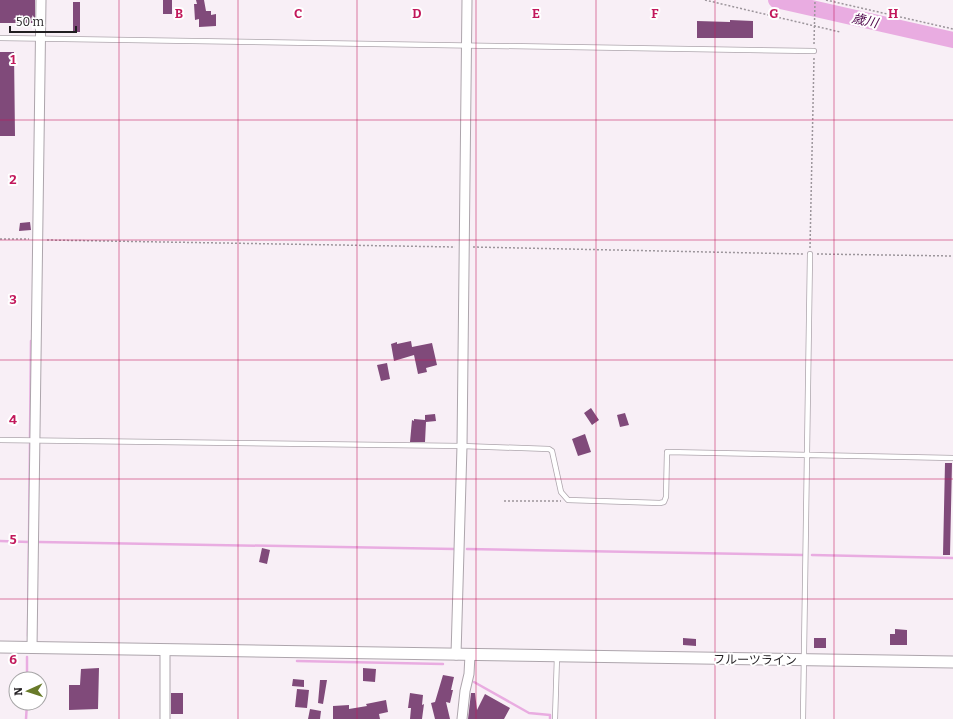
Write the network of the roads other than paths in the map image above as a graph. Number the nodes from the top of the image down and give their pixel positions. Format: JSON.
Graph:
{"nodes":[{"id":1,"x":41,"y":0,"type":"edge"},
{"id":2,"x":467,"y":0,"type":"edge"},
{"id":3,"x":0,"y":38,"type":"edge"},
{"id":4,"x":40,"y":39,"type":"junction"},
{"id":5,"x":467,"y":46,"type":"junction"},
{"id":6,"x":814,"y":51,"type":"road end"},
{"id":7,"x":810,"y":254,"type":"road end"},
{"id":8,"x":0,"y":440,"type":"edge"},
{"id":9,"x":36,"y":440,"type":"junction"},
{"id":10,"x":462,"y":446,"type":"junction"},
{"id":11,"x":807,"y":455,"type":"junction"},
{"id":12,"x":953,"y":458,"type":"edge"},
{"id":13,"x":0,"y":647,"type":"edge"},
{"id":14,"x":32,"y":648,"type":"junction"},
{"id":15,"x":165,"y":650,"type":"junction"},
{"id":16,"x":456,"y":655,"type":"junction"},
{"id":17,"x":470,"y":655,"type":"junction"},
{"id":18,"x":557,"y":656,"type":"junction"},
{"id":19,"x":804,"y":661,"type":"junction"},
{"id":20,"x":953,"y":662,"type":"edge"},
{"id":21,"x":165,"y":719,"type":"edge"},
{"id":22,"x":462,"y":719,"type":"edge"},
{"id":23,"x":555,"y":719,"type":"edge"},
{"id":24,"x":803,"y":719,"type":"edge"}],
"edges":[{"from":1,"to":4,"type":"street"},
{"from":2,"to":5,"type":"street"},
{"from":3,"to":4,"type":"lane"},
{"from":4,"to":5,"type":"lane"},
{"from":4,"to":9,"type":"street"},
{"from":5,"to":6,"type":"lane"},
{"from":5,"to":10,"type":"street"},
{"from":7,"to":11,"type":"lane"},
{"from":8,"to":9,"type":"lane"},
{"from":9,"to":10,"type":"lane"},
{"from":9,"to":14,"type":"street"},
{"from":10,"to":11,"type":"lane"},
{"from":10,"to":16,"type":"street"},
{"from":11,"to":12,"type":"lane"},
{"from":11,"to":19,"type":"lane"},
{"from":13,"to":14,"type":"street","name":"フルーツライン"},
{"from":14,"to":15,"type":"street","name":"フルーツライン"},
{"from":15,"to":16,"type":"street","name":"フルーツライン"},
{"from":15,"to":21,"type":"street"},
{"from":16,"to":17,"type":"street","name":"フルーツライン"},
{"from":17,"to":18,"type":"street","name":"フルーツライン"},
{"from":17,"to":22,"type":"street"},
{"from":18,"to":19,"type":"street","name":"フルーツライン"},
{"from":18,"to":23,"type":"lane"},
{"from":19,"to":20,"type":"street","name":"フルーツライン"},
{"from":19,"to":24,"type":"lane"}]}
